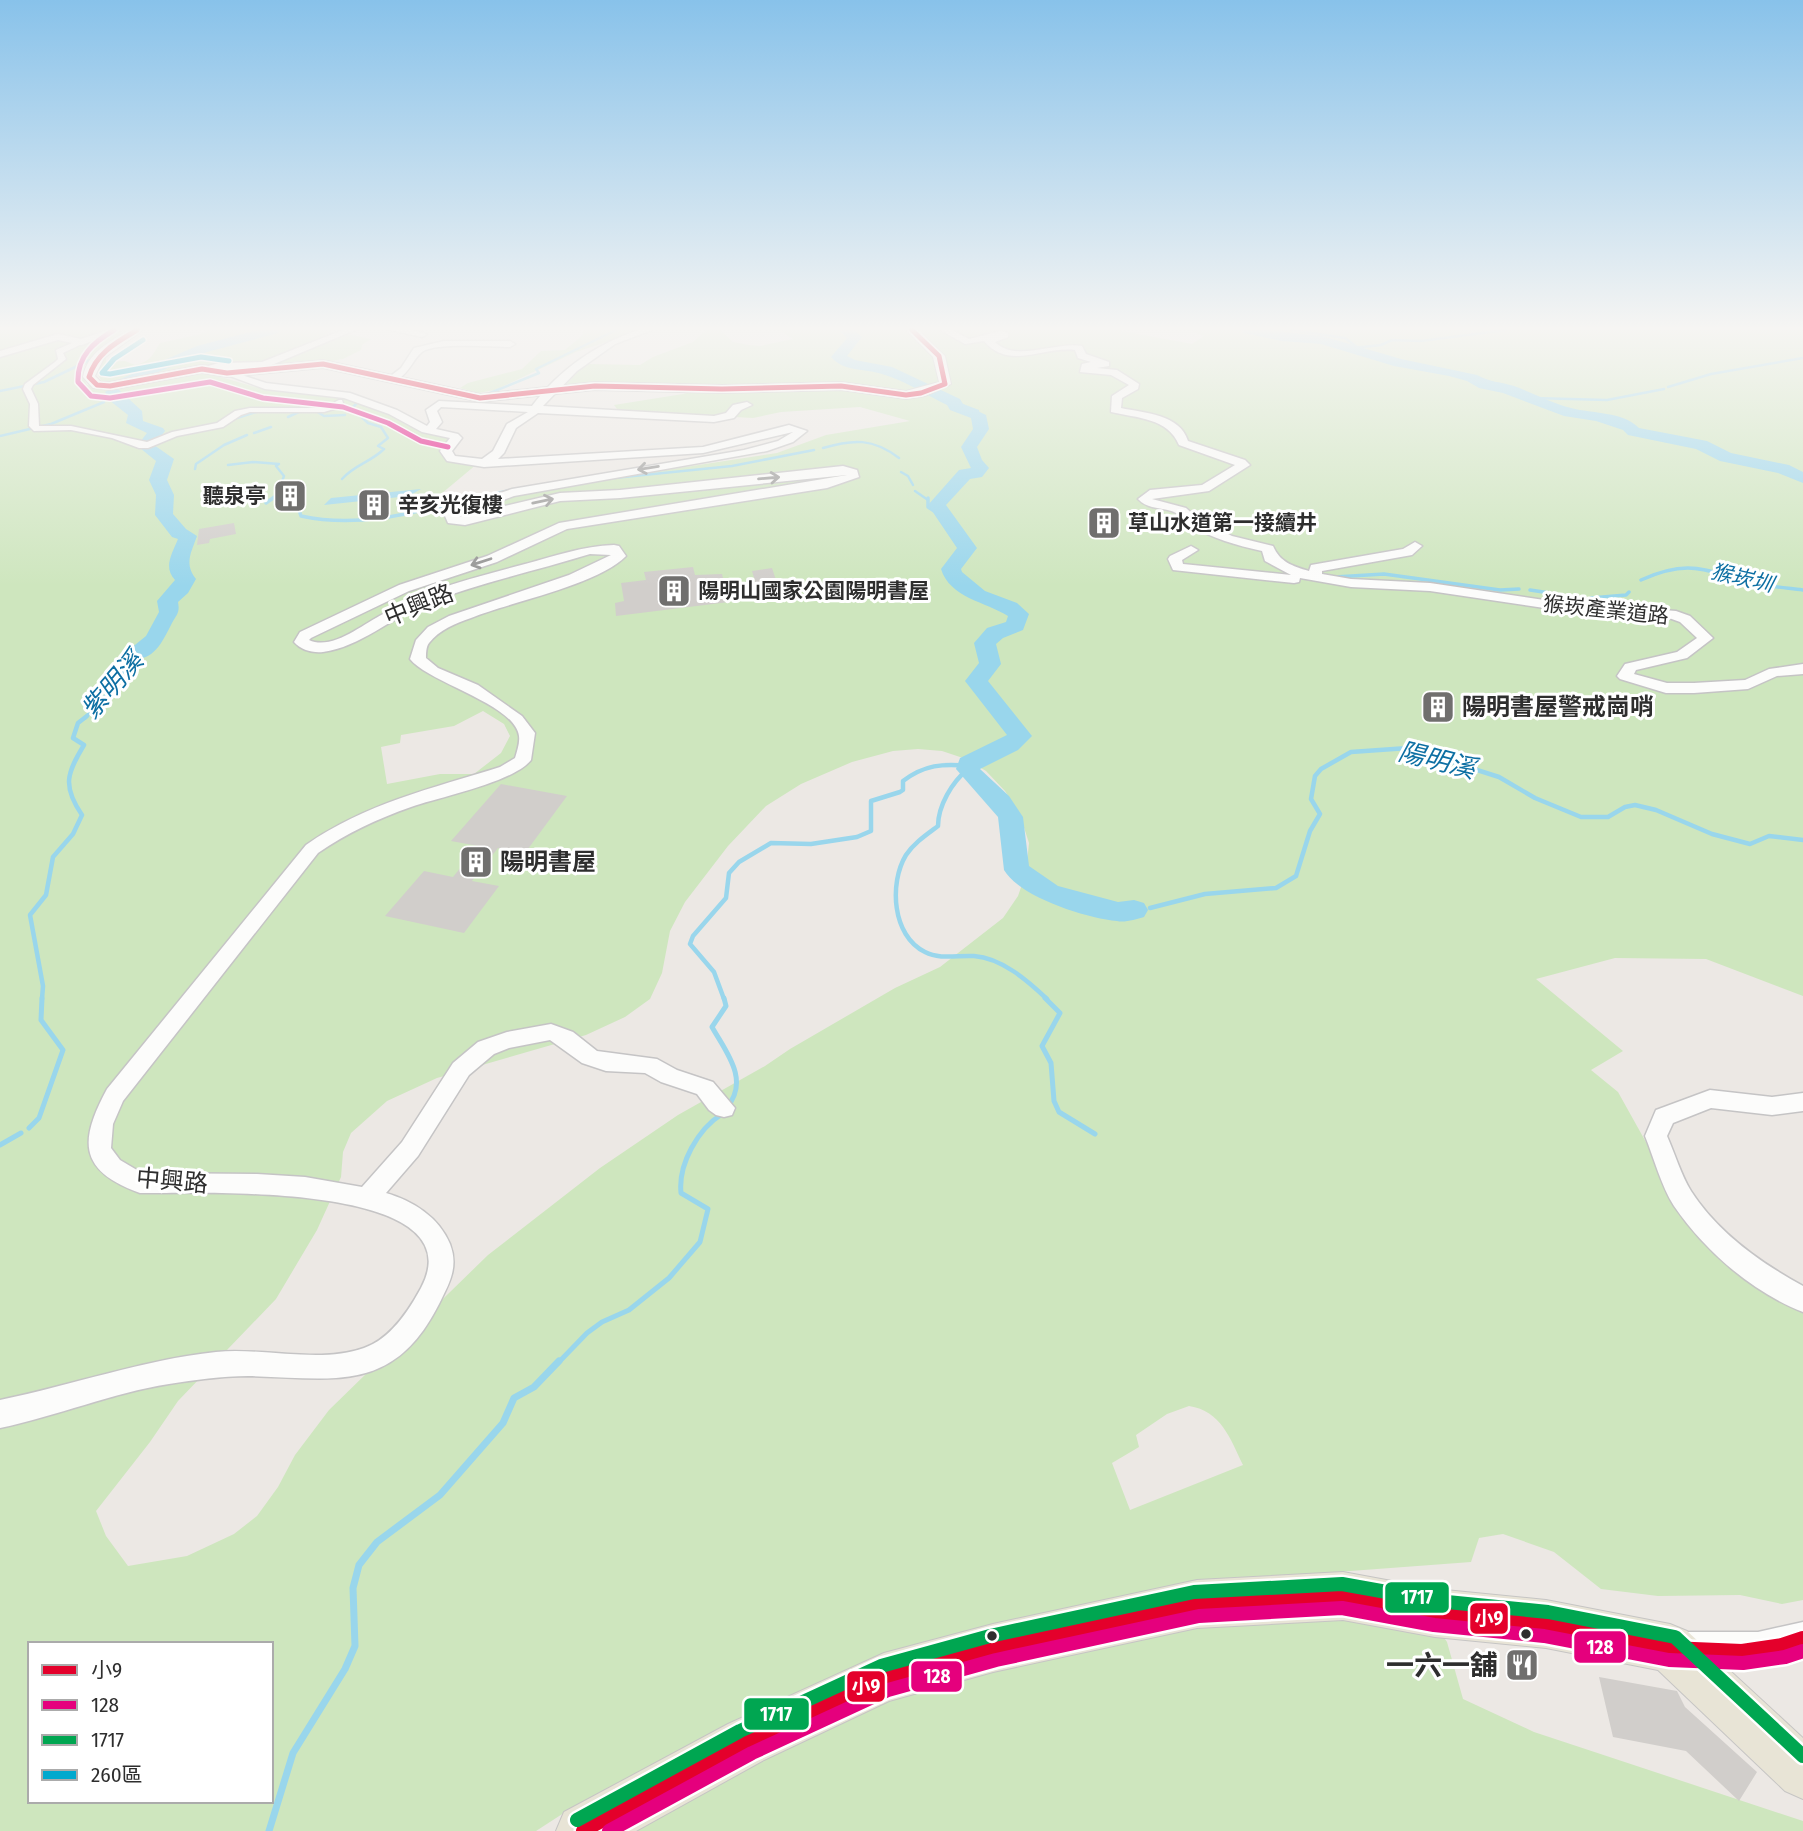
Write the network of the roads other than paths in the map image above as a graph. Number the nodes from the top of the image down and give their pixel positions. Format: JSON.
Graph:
{"nodes":[{"id":1,"x":34,"y":415,"type":"edge"},
{"id":2,"x":234,"y":415,"type":"edge"},
{"id":3,"x":400,"y":415,"type":"edge"},
{"id":4,"x":433,"y":415,"type":"edge"},
{"id":5,"x":530,"y":415,"type":"edge"},
{"id":6,"x":661,"y":415,"type":"edge"},
{"id":7,"x":730,"y":415,"type":"edge"},
{"id":8,"x":1141,"y":415,"type":"edge"},
{"id":9,"x":429,"y":431,"type":"junction"},
{"id":10,"x":484,"y":463,"type":"junction"},
{"id":11,"x":1415,"y":546,"type":"dead end"},
{"id":12,"x":1191,"y":550,"type":"dead end"},
{"id":13,"x":1321,"y":577,"type":"junction"},
{"id":14,"x":1803,"y":669,"type":"edge"},
{"id":15,"x":1803,"y":1102,"type":"edge"},
{"id":16,"x":724,"y":1108,"type":"dead end"},
{"id":17,"x":369,"y":1196,"type":"junction"},
{"id":18,"x":1803,"y":1300,"type":"edge"},
{"id":19,"x":0,"y":1414,"type":"edge"},
{"id":20,"x":1803,"y":1638,"type":"edge"},
{"id":21,"x":1670,"y":1648,"type":"junction"},
{"id":22,"x":1803,"y":1773,"type":"edge"},
{"id":23,"x":583,"y":1831,"type":"edge"}],
"edges":[{"from":1,"to":2,"type":"street"},
{"from":3,"to":9,"type":"street","name":"中興路"},
{"from":4,"to":9,"type":"street"},
{"from":5,"to":10,"type":"street"},
{"from":6,"to":7,"type":"street"},
{"from":8,"to":13,"type":"street","name":"猴崁產業道路"},
{"from":9,"to":10,"type":"street","name":"中興路"},
{"from":10,"to":17,"type":"street","name":"中興路","one_way":true},
{"from":11,"to":13,"type":"street"},
{"from":12,"to":13,"type":"street"},
{"from":13,"to":14,"type":"street","name":"猴崁產業道路"},
{"from":15,"to":18,"type":"street"},
{"from":16,"to":17,"type":"street"},
{"from":17,"to":19,"type":"street","name":"中興路"},
{"from":20,"to":21,"type":"street"},
{"from":21,"to":22,"type":"main road"},
{"from":21,"to":23,"type":"main road"}]}
